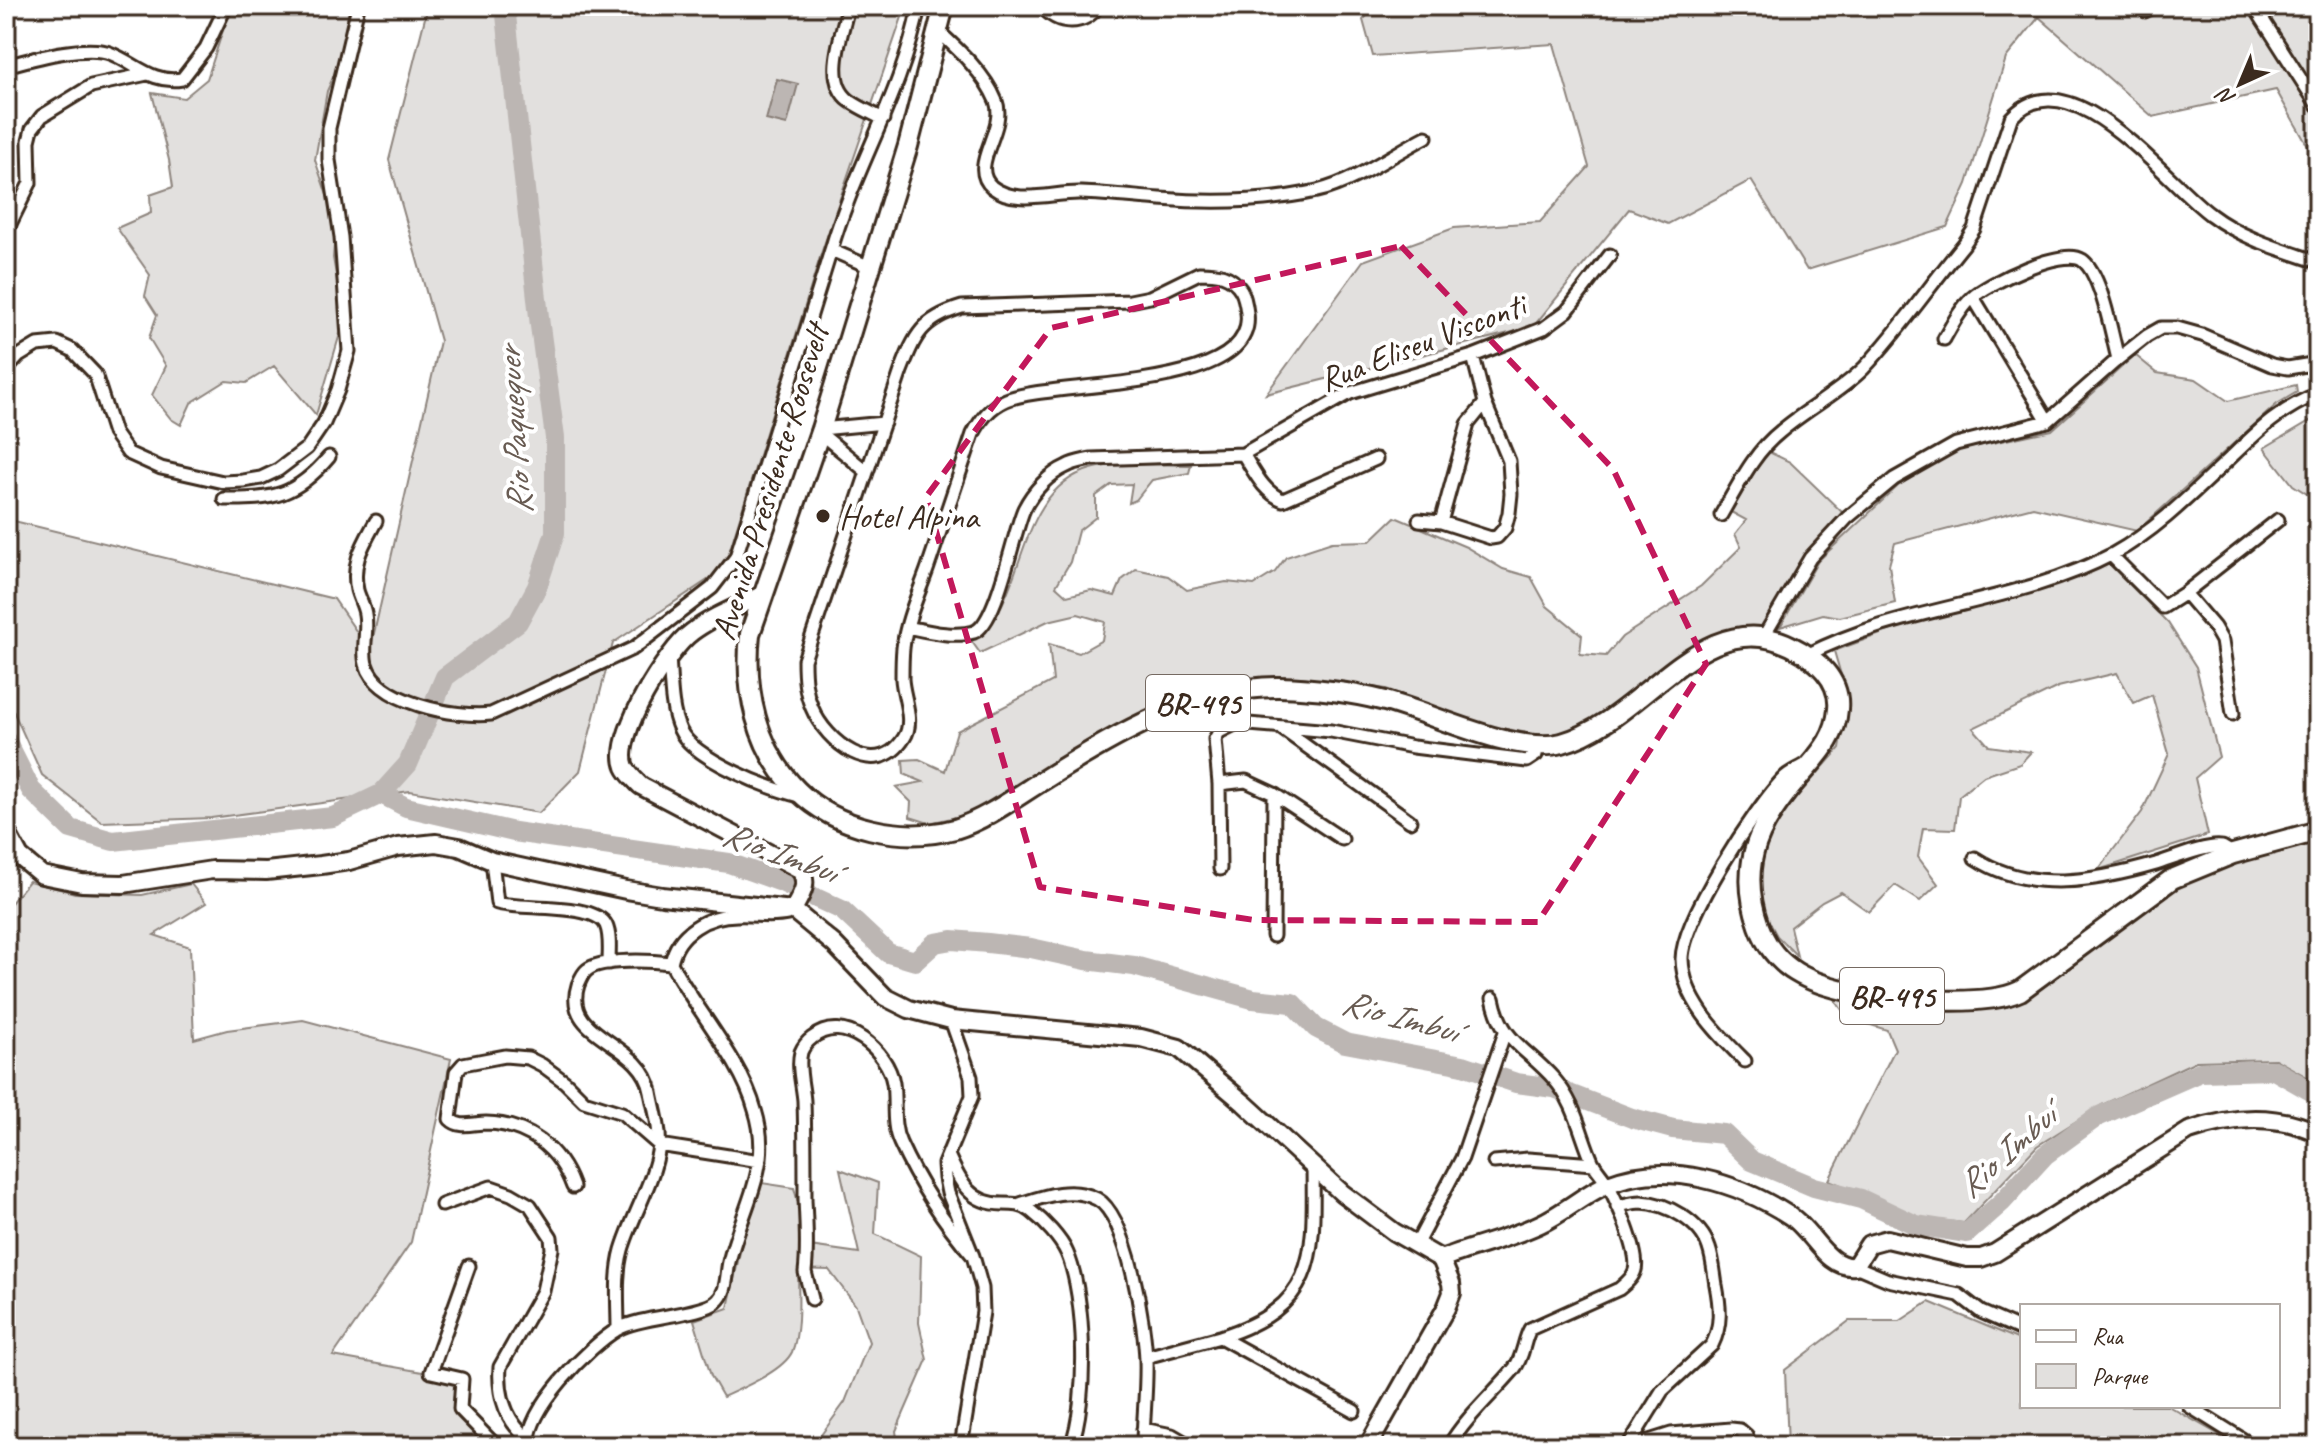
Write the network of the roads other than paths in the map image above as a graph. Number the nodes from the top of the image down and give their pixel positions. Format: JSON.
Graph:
{"nodes":[{"id":1,"x":226,"y":6,"type":"edge"},
{"id":2,"x":358,"y":6,"type":"edge"},
{"id":3,"x":848,"y":6,"type":"edge"},
{"id":4,"x":919,"y":6,"type":"edge"},
{"id":5,"x":944,"y":6,"type":"edge"},
{"id":6,"x":1042,"y":6,"type":"edge"},
{"id":7,"x":1098,"y":6,"type":"edge"},
{"id":8,"x":2254,"y":6,"type":"edge"},
{"id":9,"x":938,"y":31,"type":"junction"},
{"id":10,"x":6,"y":66,"type":"edge"},
{"id":11,"x":147,"y":74,"type":"junction"},
{"id":12,"x":2318,"y":106,"type":"edge"},
{"id":13,"x":883,"y":119,"type":"junction"},
{"id":14,"x":1426,"y":137,"type":"dead end"},
{"id":15,"x":6,"y":232,"type":"edge"},
{"id":16,"x":831,"y":250,"type":"junction"},
{"id":17,"x":1610,"y":255,"type":"dead end"},
{"id":18,"x":2318,"y":262,"type":"edge"},
{"id":19,"x":870,"y":267,"type":"junction"},
{"id":20,"x":1973,"y":297,"type":"junction"},
{"id":21,"x":1944,"y":339,"type":"dead end"},
{"id":22,"x":1473,"y":356,"type":"junction"},
{"id":23,"x":2118,"y":359,"type":"junction"},
{"id":24,"x":2318,"y":363,"type":"edge"},
{"id":25,"x":6,"y":370,"type":"edge"},
{"id":26,"x":2318,"y":394,"type":"edge"},
{"id":27,"x":1485,"y":403,"type":"junction"},
{"id":28,"x":2048,"y":421,"type":"junction"},
{"id":29,"x":884,"y":423,"type":"junction"},
{"id":30,"x":820,"y":431,"type":"junction"},
{"id":31,"x":1243,"y":454,"type":"junction"},
{"id":32,"x":329,"y":457,"type":"dead end"},
{"id":33,"x":1376,"y":459,"type":"dead end"},
{"id":34,"x":867,"y":472,"type":"junction"},
{"id":35,"x":243,"y":481,"type":"junction"},
{"id":36,"x":224,"y":499,"type":"dead end"},
{"id":37,"x":250,"y":500,"type":"junction"},
{"id":38,"x":1721,"y":515,"type":"dead end"},
{"id":39,"x":1419,"y":520,"type":"dead end"},
{"id":40,"x":2278,"y":520,"type":"dead end"},
{"id":41,"x":376,"y":521,"type":"dead end"},
{"id":42,"x":1441,"y":522,"type":"junction"},
{"id":43,"x":2111,"y":555,"type":"junction"},
{"id":44,"x":2185,"y":593,"type":"junction"},
{"id":45,"x":764,"y":594,"type":"junction"},
{"id":46,"x":907,"y":627,"type":"junction"},
{"id":47,"x":1764,"y":636,"type":"junction"},
{"id":48,"x":1807,"y":655,"type":"junction"},
{"id":49,"x":669,"y":656,"type":"junction"},
{"id":50,"x":2233,"y":714,"type":"dead end"},
{"id":51,"x":1277,"y":725,"type":"junction"},
{"id":52,"x":1537,"y":745,"type":"junction"},
{"id":53,"x":1814,"y":760,"type":"junction"},
{"id":54,"x":1219,"y":784,"type":"junction"},
{"id":55,"x":1274,"y":794,"type":"junction"},
{"id":56,"x":805,"y":798,"type":"junction"},
{"id":57,"x":1410,"y":821,"type":"dead end"},
{"id":58,"x":6,"y":831,"type":"edge"},
{"id":59,"x":2318,"y":831,"type":"edge"},
{"id":60,"x":1342,"y":839,"type":"dead end"},
{"id":61,"x":13,"y":853,"type":"edge"},
{"id":62,"x":2233,"y":854,"type":"junction"},
{"id":63,"x":1975,"y":858,"type":"dead end"},
{"id":64,"x":492,"y":861,"type":"junction"},
{"id":65,"x":1220,"y":869,"type":"dead end"},
{"id":66,"x":799,"y":899,"type":"junction"},
{"id":67,"x":1273,"y":936,"type":"dead end"},
{"id":68,"x":609,"y":963,"type":"junction"},
{"id":69,"x":671,"y":963,"type":"junction"},
{"id":70,"x":1493,"y":998,"type":"dead end"},
{"id":71,"x":951,"y":1020,"type":"junction"},
{"id":72,"x":1505,"y":1032,"type":"junction"},
{"id":73,"x":1745,"y":1061,"type":"dead end"},
{"id":74,"x":2318,"y":1133,"type":"edge"},
{"id":75,"x":659,"y":1145,"type":"junction"},
{"id":76,"x":948,"y":1155,"type":"junction"},
{"id":77,"x":760,"y":1161,"type":"junction"},
{"id":78,"x":1494,"y":1162,"type":"dead end"},
{"id":79,"x":1594,"y":1164,"type":"junction"},
{"id":80,"x":1313,"y":1166,"type":"junction"},
{"id":81,"x":1608,"y":1184,"type":"junction"},
{"id":82,"x":573,"y":1187,"type":"dead end"},
{"id":83,"x":1020,"y":1204,"type":"junction"},
{"id":84,"x":442,"y":1205,"type":"dead end"},
{"id":85,"x":1617,"y":1206,"type":"junction"},
{"id":86,"x":1416,"y":1245,"type":"junction"},
{"id":87,"x":973,"y":1256,"type":"junction"},
{"id":88,"x":1441,"y":1259,"type":"junction"},
{"id":89,"x":469,"y":1266,"type":"dead end"},
{"id":90,"x":1855,"y":1266,"type":"junction"},
{"id":91,"x":812,"y":1299,"type":"dead end"},
{"id":92,"x":618,"y":1329,"type":"junction"},
{"id":93,"x":2020,"y":1329,"type":"edge"},
{"id":94,"x":1220,"y":1337,"type":"junction"},
{"id":95,"x":1146,"y":1357,"type":"junction"},
{"id":96,"x":2192,"y":1408,"type":"edge"},
{"id":97,"x":1354,"y":1411,"type":"dead end"},
{"id":98,"x":1143,"y":1429,"type":"junction"},
{"id":99,"x":529,"y":1443,"type":"edge"},
{"id":100,"x":1749,"y":1444,"type":"edge"},
{"id":101,"x":496,"y":1446,"type":"edge"},
{"id":102,"x":961,"y":1446,"type":"edge"},
{"id":103,"x":1071,"y":1446,"type":"edge"},
{"id":104,"x":1143,"y":1446,"type":"edge"},
{"id":105,"x":1191,"y":1446,"type":"edge"},
{"id":106,"x":1368,"y":1446,"type":"edge"},
{"id":107,"x":1449,"y":1446,"type":"edge"},
{"id":108,"x":1630,"y":1446,"type":"edge"},
{"id":109,"x":2253,"y":1446,"type":"edge"}],
"edges":[{"from":1,"to":11,"type":"street"},
{"from":2,"to":35,"type":"street"},
{"from":3,"to":13,"type":"street"},
{"from":4,"to":13,"type":"street"},
{"from":5,"to":9,"type":"main road","name":"Avenida Presidente Roosevelt","number":"BR-495"},
{"from":6,"to":7,"type":"street"},
{"from":8,"to":12,"type":"street"},
{"from":9,"to":14,"type":"street"},
{"from":9,"to":19,"type":"main road","name":"Avenida Presidente Roosevelt","number":"BR-495"},
{"from":10,"to":11,"type":"street"},
{"from":11,"to":15,"type":"street"},
{"from":13,"to":16,"type":"street"},
{"from":16,"to":19,"type":"street"},
{"from":16,"to":41,"type":"street"},
{"from":17,"to":22,"type":"street","name":"Rua Eliseu Visconti"},
{"from":18,"to":38,"type":"street"},
{"from":19,"to":30,"type":"main road","name":"Avenida Presidente Roosevelt","number":"BR-495"},
{"from":20,"to":21,"type":"street"},
{"from":20,"to":23,"type":"street"},
{"from":20,"to":28,"type":"street"},
{"from":22,"to":27,"type":"street"},
{"from":22,"to":31,"type":"street","name":"Rua Eliseu Visconti"},
{"from":23,"to":24,"type":"street"},
{"from":23,"to":28,"type":"street"},
{"from":25,"to":35,"type":"street"},
{"from":26,"to":43,"type":"street"},
{"from":27,"to":42,"type":"street"},
{"from":27,"to":42,"type":"street"},
{"from":28,"to":47,"type":"street"},
{"from":29,"to":30,"type":"street"},
{"from":29,"to":34,"type":"street"},
{"from":29,"to":46,"type":"street"},
{"from":30,"to":34,"type":"street"},
{"from":30,"to":45,"type":"main road","name":"Avenida Presidente Roosevelt","number":"BR-495"},
{"from":31,"to":33,"type":"street"},
{"from":31,"to":46,"type":"street","name":"Rua Eliseu Visconti"},
{"from":32,"to":37,"type":"street"},
{"from":34,"to":46,"type":"street"},
{"from":35,"to":37,"type":"street"},
{"from":36,"to":37,"type":"street"},
{"from":39,"to":42,"type":"street"},
{"from":40,"to":44,"type":"street"},
{"from":43,"to":44,"type":"street"},
{"from":43,"to":48,"type":"street"},
{"from":44,"to":50,"type":"street"},
{"from":45,"to":49,"type":"street"},
{"from":45,"to":56,"type":"main road","name":"Avenida Presidente Roosevelt","number":"BR-495"},
{"from":47,"to":48,"type":"main road","name":"Avenida Presidente Roosevelt","number":"BR-495"},
{"from":47,"to":52,"type":"main road","name":"Avenida Presidente Roosevelt","number":"BR-495"},
{"from":48,"to":53,"type":"main road","number":"BR-495"},
{"from":49,"to":56,"type":"street"},
{"from":49,"to":66,"type":"street"},
{"from":51,"to":52,"type":"street"},
{"from":51,"to":54,"type":"street"},
{"from":51,"to":57,"type":"street"},
{"from":52,"to":56,"type":"main road","name":"Avenida Presidente Roosevelt","number":"BR-495"},
{"from":53,"to":62,"type":"main road","number":"BR-495"},
{"from":53,"to":73,"type":"street"},
{"from":54,"to":55,"type":"street"},
{"from":54,"to":65,"type":"street"},
{"from":55,"to":60,"type":"street"},
{"from":55,"to":67,"type":"street"},
{"from":58,"to":61,"type":"street"},
{"from":59,"to":62,"type":"main road","number":"BR-495"},
{"from":61,"to":64,"type":"street"},
{"from":62,"to":63,"type":"street"},
{"from":64,"to":66,"type":"street"},
{"from":64,"to":68,"type":"street"},
{"from":66,"to":69,"type":"street"},
{"from":66,"to":71,"type":"street"},
{"from":68,"to":69,"type":"street"},
{"from":68,"to":75,"type":"street"},
{"from":69,"to":77,"type":"street"},
{"from":70,"to":72,"type":"street"},
{"from":71,"to":76,"type":"street"},
{"from":71,"to":80,"type":"street"},
{"from":72,"to":79,"type":"street"},
{"from":72,"to":86,"type":"street"},
{"from":74,"to":90,"type":"street"},
{"from":75,"to":77,"type":"street"},
{"from":75,"to":82,"type":"street"},
{"from":75,"to":92,"type":"street"},
{"from":76,"to":83,"type":"street"},
{"from":76,"to":87,"type":"street"},
{"from":77,"to":92,"type":"street"},
{"from":78,"to":79,"type":"street"},
{"from":79,"to":81,"type":"street"},
{"from":80,"to":86,"type":"street"},
{"from":80,"to":94,"type":"street"},
{"from":81,"to":85,"type":"street"},
{"from":81,"to":88,"type":"street"},
{"from":81,"to":90,"type":"street"},
{"from":83,"to":95,"type":"street"},
{"from":83,"to":103,"type":"street"},
{"from":84,"to":99,"type":"street"},
{"from":85,"to":107,"type":"street"},
{"from":85,"to":108,"type":"street"},
{"from":86,"to":88,"type":"street"},
{"from":87,"to":91,"type":"street"},
{"from":87,"to":102,"type":"street"},
{"from":88,"to":106,"type":"street"},
{"from":89,"to":101,"type":"street"},
{"from":90,"to":93,"type":"street"},
{"from":92,"to":99,"type":"street"},
{"from":94,"to":95,"type":"street"},
{"from":94,"to":97,"type":"street"},
{"from":95,"to":98,"type":"street"},
{"from":96,"to":109,"type":"street"},
{"from":98,"to":104,"type":"street"},
{"from":98,"to":105,"type":"street"},
{"from":100,"to":108,"type":"street"}]}
